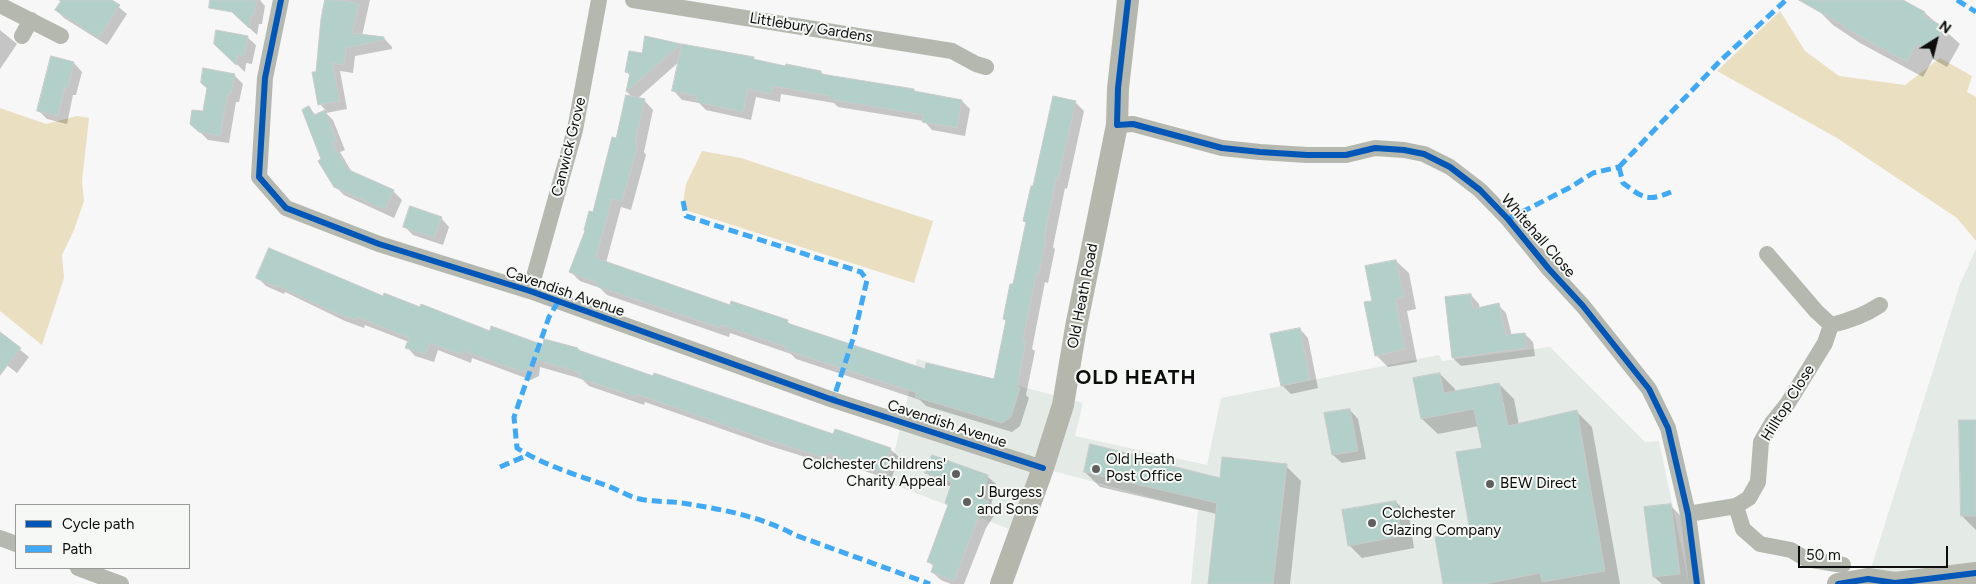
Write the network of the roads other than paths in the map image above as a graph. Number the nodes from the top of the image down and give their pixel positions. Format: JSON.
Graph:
{"nodes":[{"id":1,"x":281,"y":0,"type":"edge"},
{"id":2,"x":599,"y":0,"type":"edge"},
{"id":3,"x":633,"y":0,"type":"edge"},
{"id":4,"x":1128,"y":0,"type":"edge"},
{"id":5,"x":0,"y":5,"type":"edge"},
{"id":6,"x":31,"y":20,"type":"junction"},
{"id":7,"x":22,"y":36,"type":"dead end"},
{"id":8,"x":60,"y":36,"type":"dead end"},
{"id":9,"x":986,"y":68,"type":"dead end"},
{"id":10,"x":1117,"y":125,"type":"junction"},
{"id":11,"x":1767,"y":254,"type":"dead end"},
{"id":12,"x":530,"y":291,"type":"junction"},
{"id":13,"x":1880,"y":304,"type":"dead end"},
{"id":14,"x":1831,"y":324,"type":"junction"},
{"id":15,"x":1044,"y":468,"type":"junction"},
{"id":16,"x":1736,"y":506,"type":"junction"},
{"id":17,"x":1688,"y":514,"type":"junction"},
{"id":18,"x":0,"y":538,"type":"edge"},
{"id":19,"x":15,"y":544,"type":"edge"},
{"id":20,"x":81,"y":569,"type":"edge"},
{"id":21,"x":1976,"y":573,"type":"edge"},
{"id":22,"x":1841,"y":574,"type":"edge"},
{"id":23,"x":121,"y":584,"type":"edge"},
{"id":24,"x":1001,"y":584,"type":"edge"},
{"id":25,"x":1697,"y":584,"type":"edge"}],
"edges":[{"from":1,"to":12,"type":"street","name":"Cavendish Avenue"},
{"from":2,"to":12,"type":"street","name":"Canwick Grove"},
{"from":3,"to":9,"type":"street","name":"Littlebury Gardens"},
{"from":4,"to":10,"type":"street","name":"Old Heath Road"},
{"from":5,"to":6,"type":"street"},
{"from":6,"to":7,"type":"street"},
{"from":6,"to":8,"type":"street"},
{"from":10,"to":15,"type":"street","name":"Old Heath Road"},
{"from":10,"to":17,"type":"street","name":"Whitehall Close"},
{"from":11,"to":14,"type":"street"},
{"from":12,"to":15,"type":"street","name":"Cavendish Avenue"},
{"from":13,"to":14,"type":"street"},
{"from":14,"to":16,"type":"street","name":"Hilltop Close"},
{"from":15,"to":24,"type":"street","name":"Old Heath Road"},
{"from":16,"to":17,"type":"street"},
{"from":16,"to":22,"type":"street"},
{"from":17,"to":25,"type":"street","name":"Whitehall Close"},
{"from":18,"to":19,"type":"street"},
{"from":20,"to":23,"type":"street"},
{"from":21,"to":22,"type":"street"}]}
